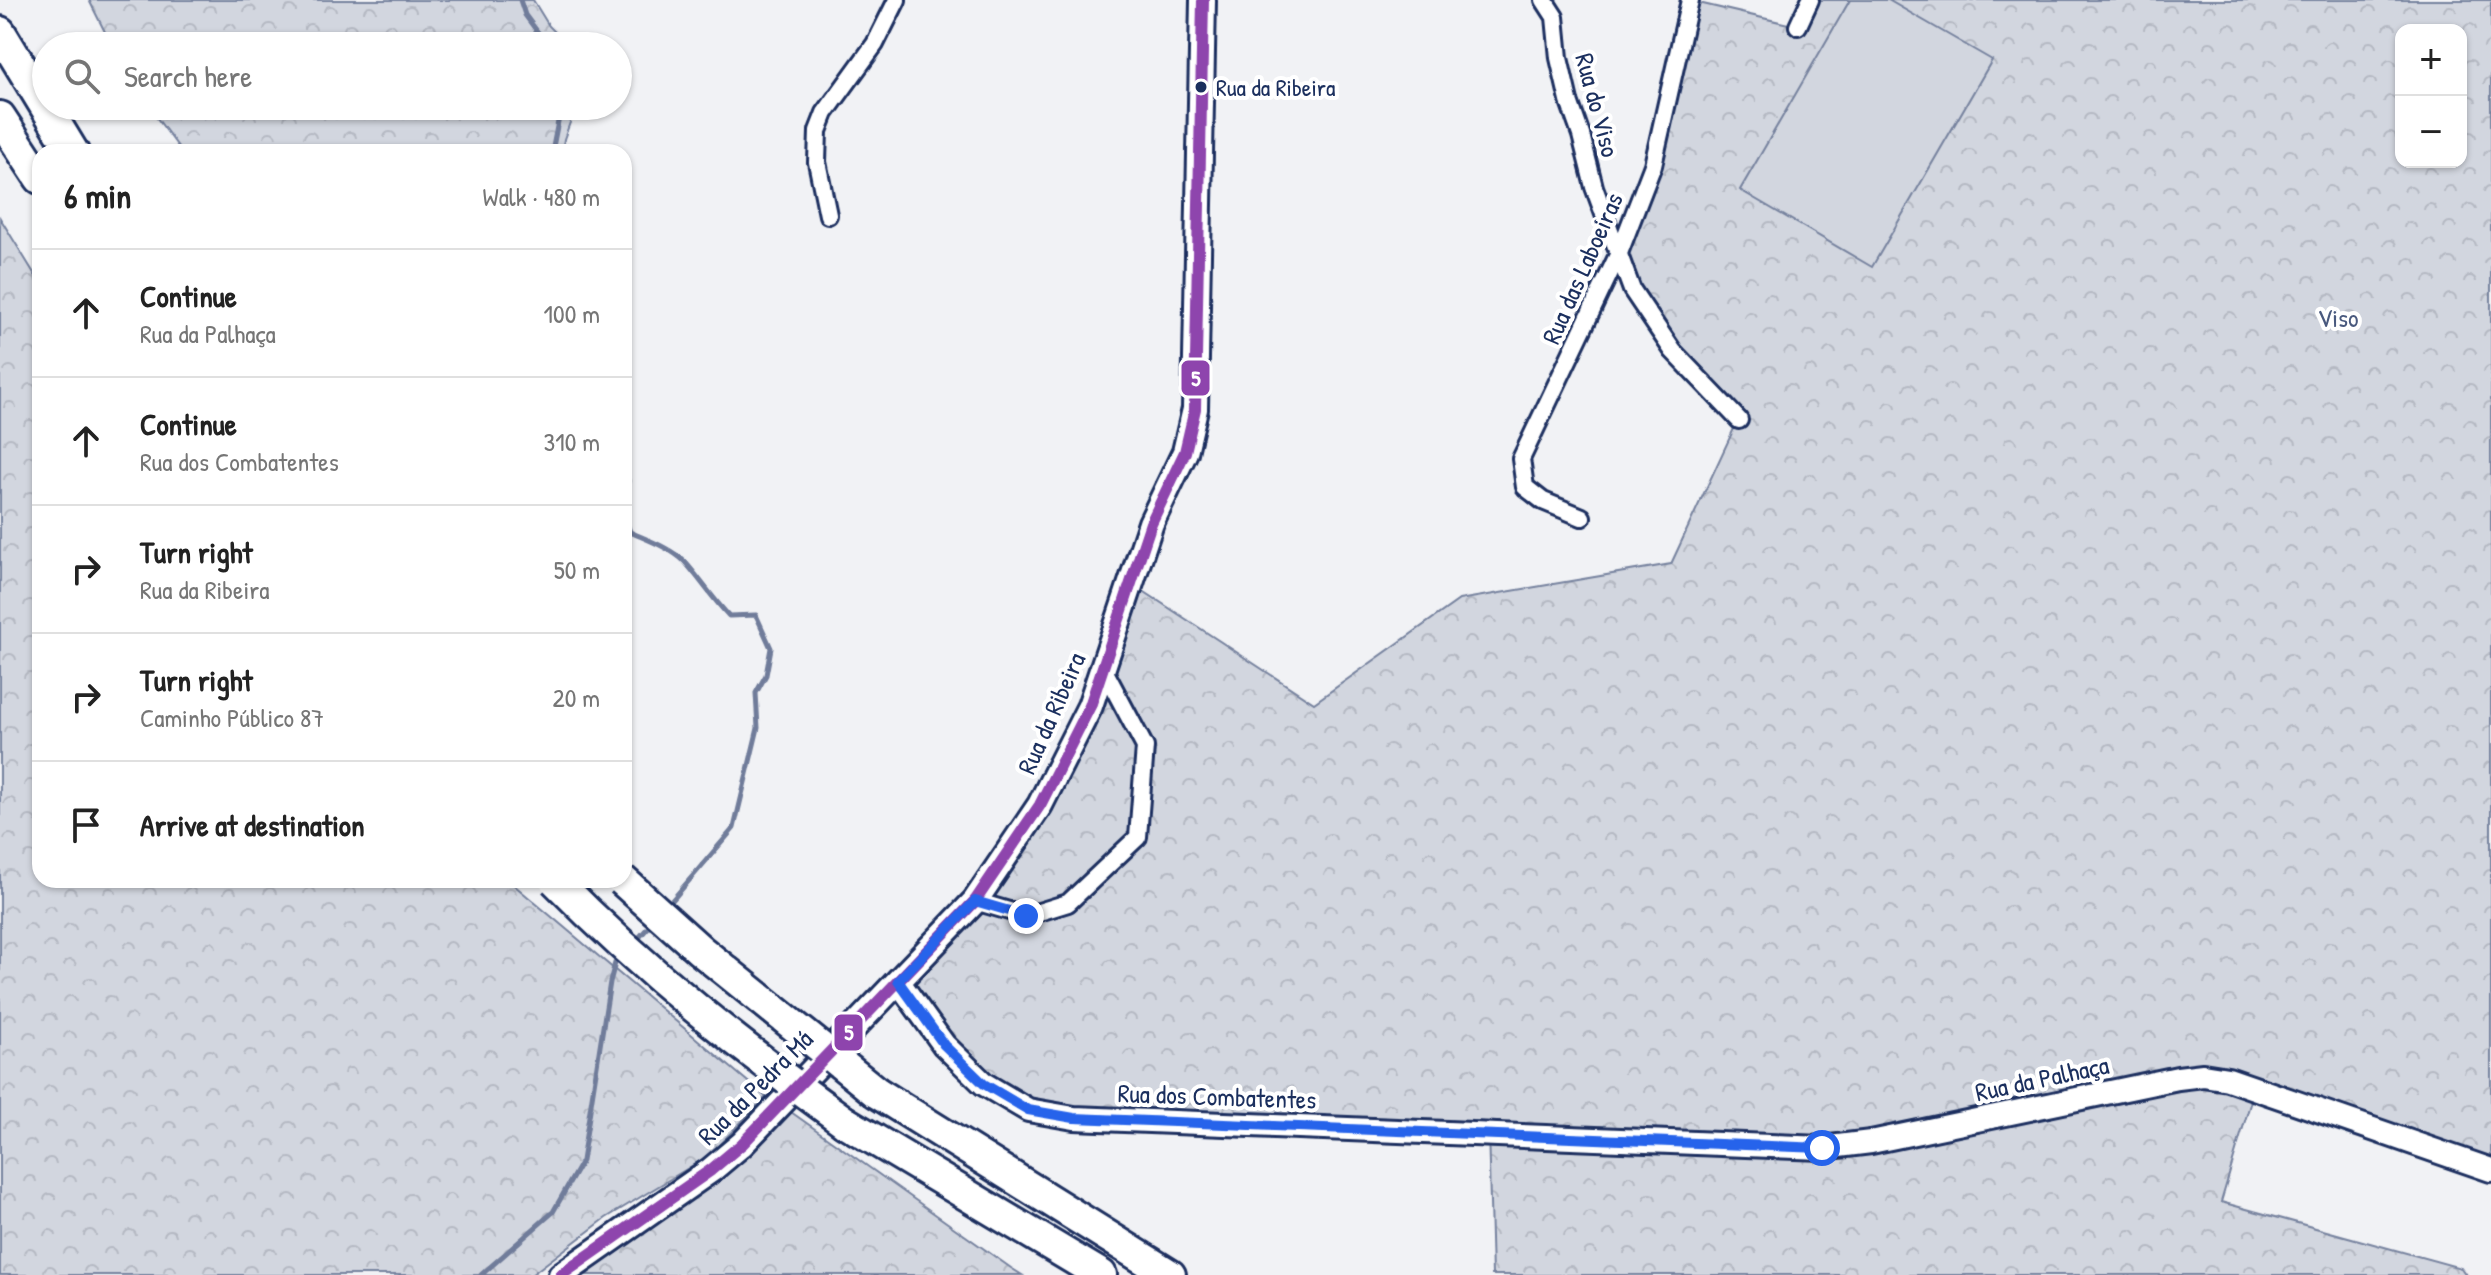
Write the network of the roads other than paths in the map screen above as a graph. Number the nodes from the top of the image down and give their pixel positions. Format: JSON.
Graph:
{"nodes":[{"id":1,"x":897,"y":0,"type":"edge"},
{"id":2,"x":1203,"y":0,"type":"edge"},
{"id":3,"x":1544,"y":0,"type":"edge"},
{"id":4,"x":1690,"y":0,"type":"edge"},
{"id":5,"x":1810,"y":0,"type":"edge"},
{"id":6,"x":1798,"y":26,"type":"dead end"},
{"id":7,"x":0,"y":32,"type":"edge"},
{"id":8,"x":32,"y":85,"type":"edge"},
{"id":9,"x":0,"y":117,"type":"edge"},
{"id":10,"x":54,"y":120,"type":"edge"},
{"id":11,"x":68,"y":144,"type":"edge"},
{"id":12,"x":32,"y":166,"type":"edge"},
{"id":13,"x":828,"y":215,"type":"dead end"},
{"id":14,"x":1619,"y":253,"type":"junction"},
{"id":15,"x":1739,"y":420,"type":"dead end"},
{"id":16,"x":1582,"y":517,"type":"dead end"},
{"id":17,"x":1103,"y":668,"type":"junction"},
{"id":18,"x":564,"y":888,"type":"edge"},
{"id":19,"x":631,"y":888,"type":"edge"},
{"id":20,"x":975,"y":901,"type":"junction"},
{"id":21,"x":898,"y":981,"type":"junction"},
{"id":22,"x":1590,"y":1138,"type":"joint"},
{"id":23,"x":2491,"y":1170,"type":"edge"},
{"id":24,"x":561,"y":1275,"type":"edge"},
{"id":25,"x":1101,"y":1275,"type":"edge"},
{"id":26,"x":1170,"y":1275,"type":"edge"}],
"edges":[{"from":1,"to":13,"type":"street"},
{"from":2,"to":17,"type":"main road","name":"Rua da Ribeira"},
{"from":3,"to":14,"type":"street","name":"Rua do Viso"},
{"from":4,"to":14,"type":"street","name":"Rua das Laboeiras"},
{"from":5,"to":6,"type":"street"},
{"from":7,"to":8,"type":"highway"},
{"from":9,"to":12,"type":"highway"},
{"from":10,"to":11,"type":"highway"},
{"from":14,"to":15,"type":"street","name":"Rua do Viso"},
{"from":14,"to":16,"type":"street","name":"Rua das Laboeiras"},
{"from":17,"to":20,"type":"main road","name":"Rua da Ribeira"},
{"from":17,"to":20,"type":"street"},
{"from":18,"to":25,"type":"highway","bridge":true},
{"from":19,"to":26,"type":"highway","bridge":true},
{"from":20,"to":21,"type":"main road","name":"Rua da Ribeira"},
{"from":21,"to":22,"type":"street","name":"Rua dos Combatentes"},
{"from":21,"to":24,"type":"main road","name":"Rua da Pedra Má"},
{"from":22,"to":23,"type":"street","name":"Rua da Palhaça"}]}
